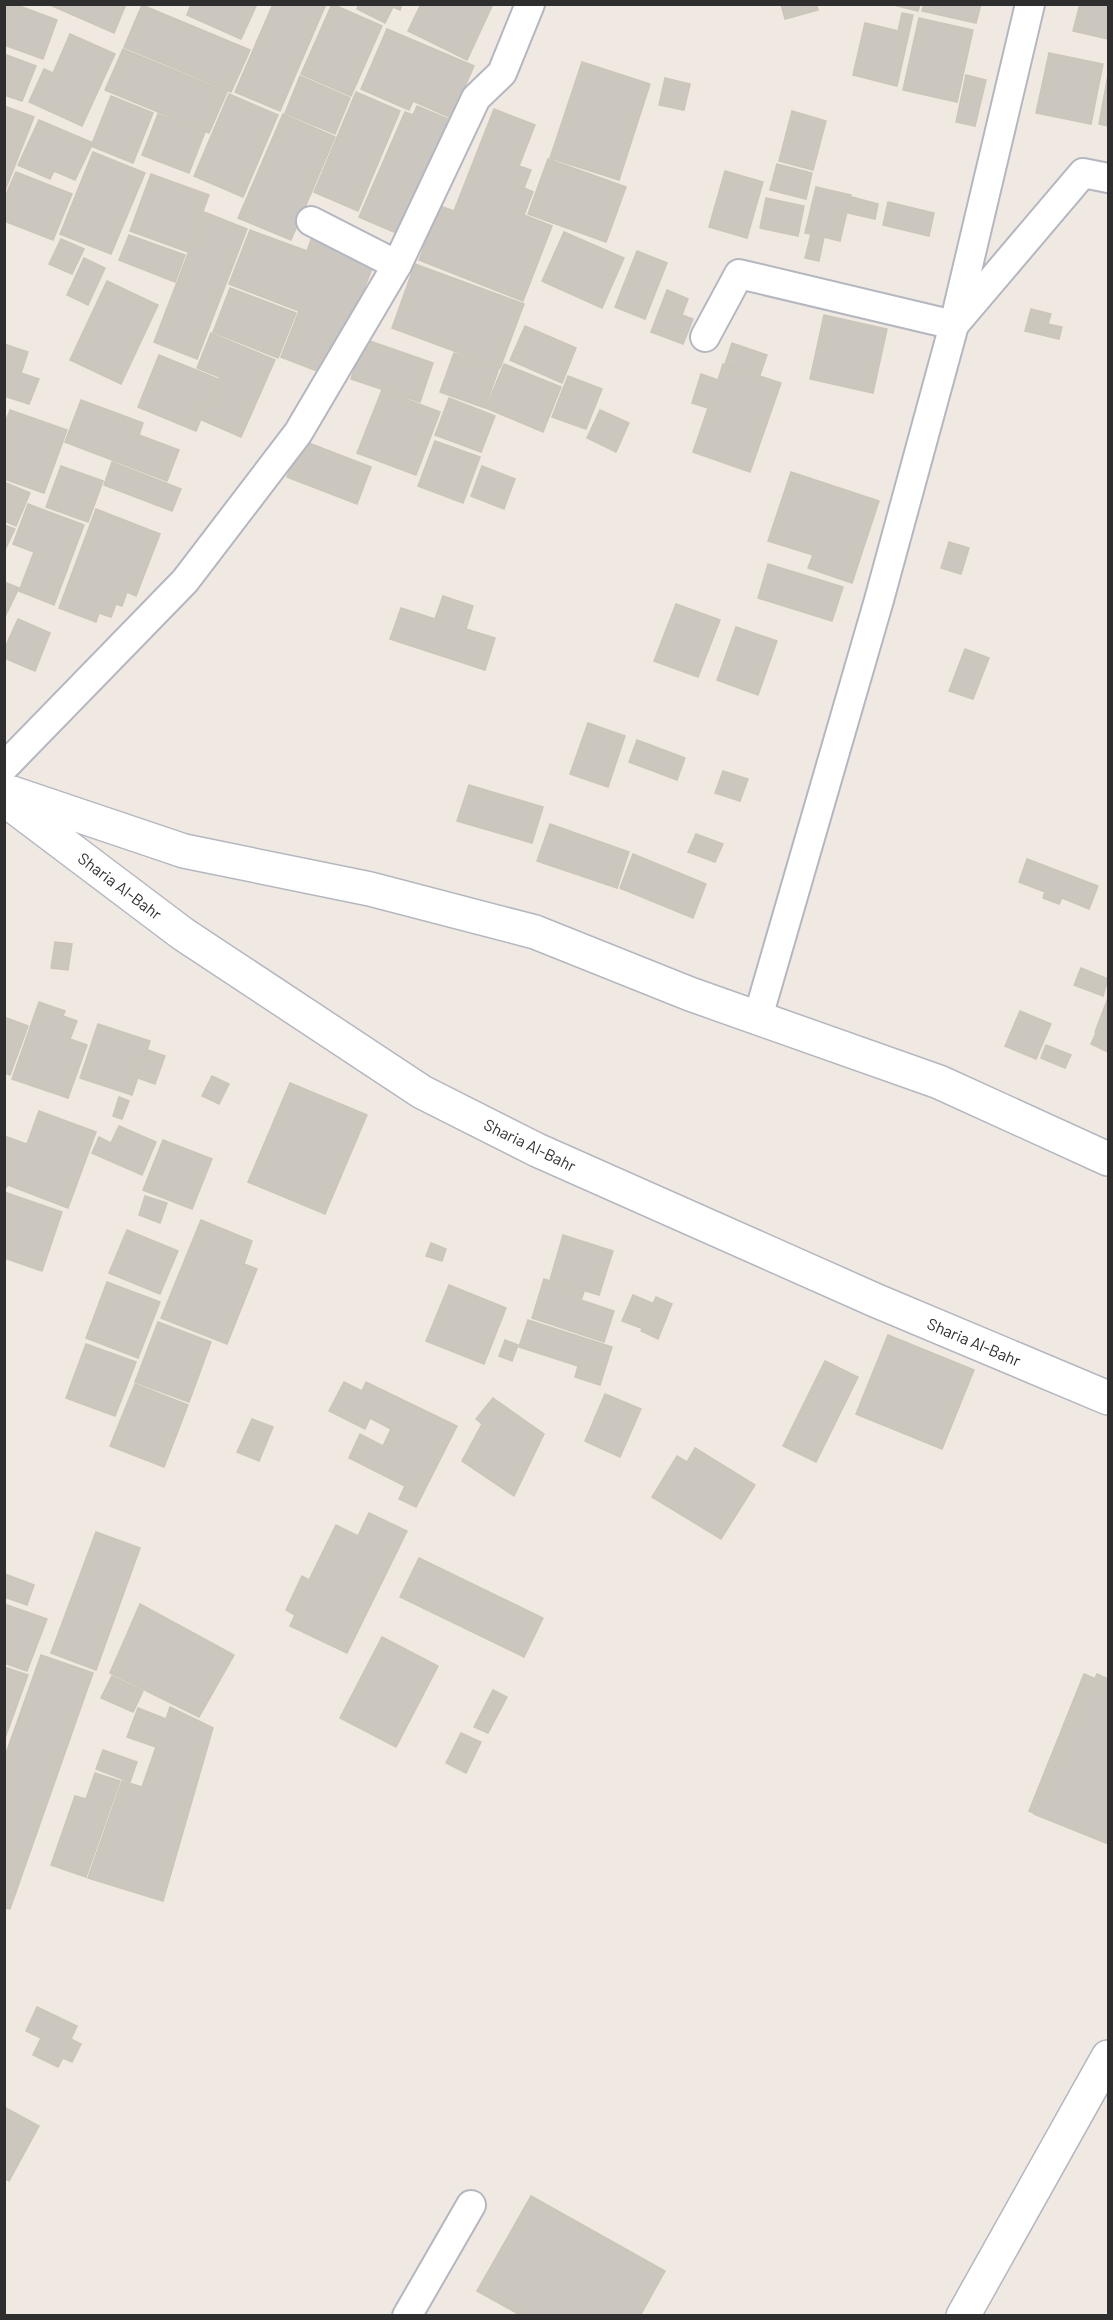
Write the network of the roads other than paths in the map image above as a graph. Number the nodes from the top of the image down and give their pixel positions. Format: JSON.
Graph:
{"nodes":[{"id":1,"x":530,"y":4,"type":"edge"},
{"id":2,"x":1030,"y":4,"type":"edge"},
{"id":3,"x":1108,"y":178,"type":"edge"},
{"id":4,"x":311,"y":221,"type":"dead end"},
{"id":5,"x":397,"y":265,"type":"junction"},
{"id":6,"x":954,"y":325,"type":"junction"},
{"id":7,"x":705,"y":337,"type":"dead end"},
{"id":8,"x":4,"y":767,"type":"edge"},
{"id":9,"x":4,"y":791,"type":"edge"},
{"id":10,"x":4,"y":799,"type":"edge"},
{"id":11,"x":758,"y":1017,"type":"junction"},
{"id":12,"x":1108,"y":1159,"type":"edge"},
{"id":13,"x":1108,"y":1398,"type":"edge"},
{"id":14,"x":1108,"y":2057,"type":"edge"},
{"id":15,"x":471,"y":2205,"type":"dead end"},
{"id":16,"x":408,"y":2316,"type":"edge"},
{"id":17,"x":963,"y":2316,"type":"edge"}],
"edges":[{"from":1,"to":5,"type":"street"},
{"from":2,"to":6,"type":"street"},
{"from":3,"to":6,"type":"street"},
{"from":4,"to":5,"type":"street"},
{"from":5,"to":8,"type":"street"},
{"from":6,"to":7,"type":"street"},
{"from":6,"to":11,"type":"street"},
{"from":9,"to":11,"type":"main road"},
{"from":10,"to":13,"type":"main road","name":"Sharia Al-Bahr"},
{"from":11,"to":12,"type":"main road"},
{"from":14,"to":17,"type":"main road"},
{"from":15,"to":16,"type":"street"}]}
